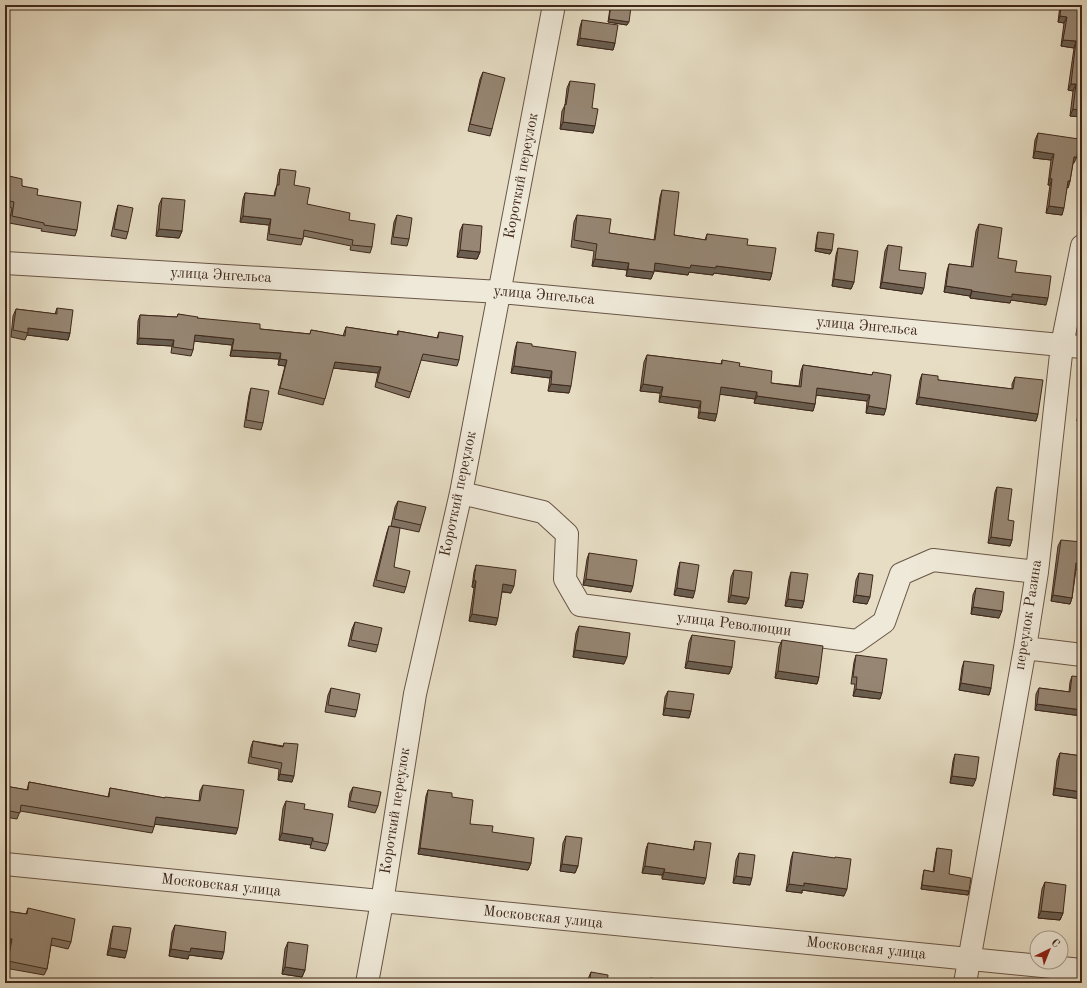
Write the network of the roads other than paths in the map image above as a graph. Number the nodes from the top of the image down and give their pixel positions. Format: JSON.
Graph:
{"nodes":[{"id":1,"x":554,"y":5,"type":"edge"},
{"id":2,"x":1082,"y":246,"type":"edge"},
{"id":3,"x":5,"y":263,"type":"edge"},
{"id":4,"x":500,"y":292,"type":"junction"},
{"id":5,"x":1072,"y":346,"type":"edge"},
{"id":6,"x":461,"y":493,"type":"junction"},
{"id":7,"x":1037,"y":572,"type":"junction"},
{"id":8,"x":1025,"y":648,"type":"junction"},
{"id":9,"x":1082,"y":655,"type":"edge"},
{"id":10,"x":5,"y":864,"type":"edge"},
{"id":11,"x":382,"y":902,"type":"junction"},
{"id":12,"x":970,"y":959,"type":"junction"},
{"id":13,"x":1082,"y":970,"type":"edge"},
{"id":14,"x":367,"y":983,"type":"edge"},
{"id":15,"x":965,"y":983,"type":"edge"}],
"edges":[{"from":1,"to":4,"type":"street","name":"Короткий переулок"},
{"from":2,"to":5,"type":"street","name":"переулок Разина"},
{"from":3,"to":4,"type":"street","name":"улица Энгельса"},
{"from":4,"to":5,"type":"street","name":"улица Энгельса"},
{"from":4,"to":6,"type":"street","name":"Короткий переулок"},
{"from":5,"to":7,"type":"street","name":"переулок Разина"},
{"from":6,"to":7,"type":"street","name":"улица Революции"},
{"from":6,"to":11,"type":"street","name":"Короткий переулок"},
{"from":7,"to":8,"type":"street","name":"переулок Разина"},
{"from":8,"to":9,"type":"street"},
{"from":8,"to":12,"type":"street","name":"переулок Разина"},
{"from":10,"to":11,"type":"street","name":"Московская улица"},
{"from":11,"to":12,"type":"street","name":"Московская улица"},
{"from":11,"to":14,"type":"street","name":"Короткий переулок"},
{"from":12,"to":13,"type":"street","name":"Московская улица"},
{"from":12,"to":15,"type":"street","name":"переулок Разина"}]}
